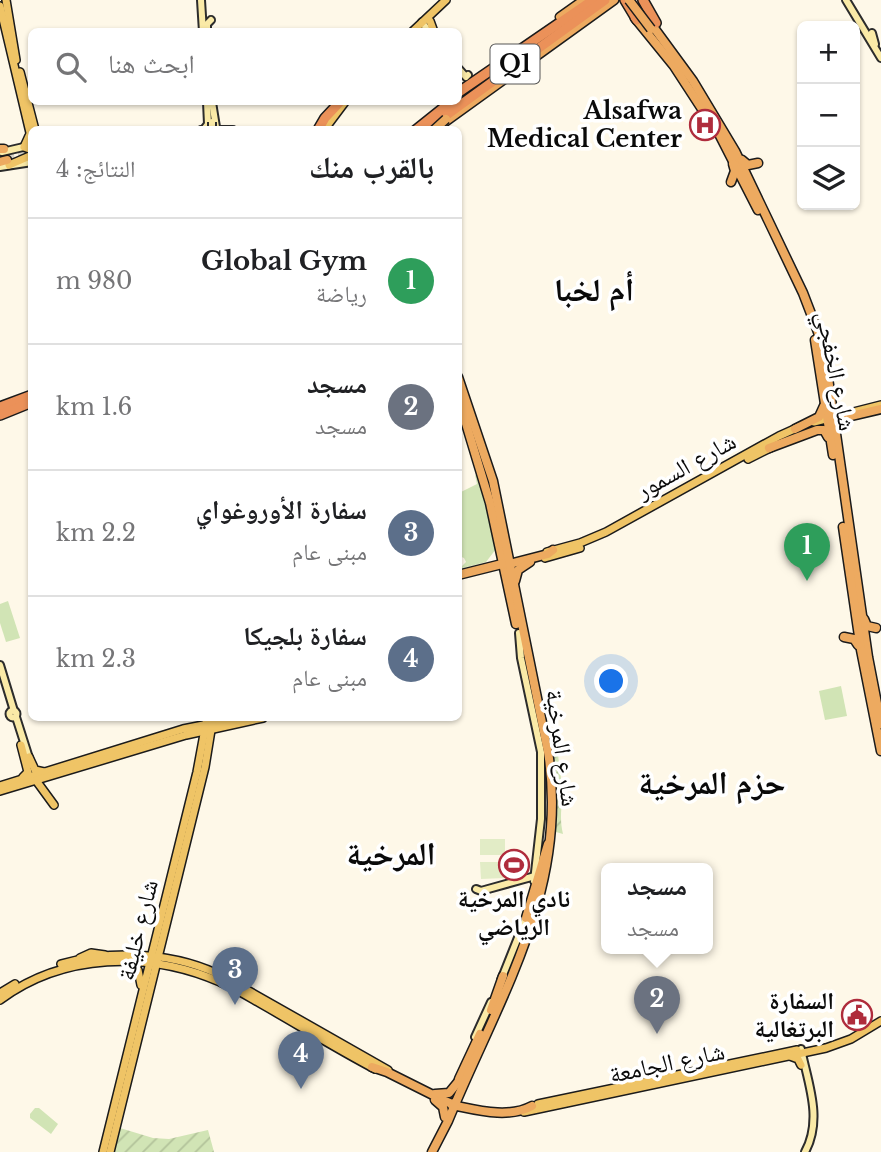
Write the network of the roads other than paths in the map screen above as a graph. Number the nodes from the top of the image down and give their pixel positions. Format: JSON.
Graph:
{"nodes":[{"id":1,"x":203,"y":0,"type":"edge"},
{"id":2,"x":448,"y":0,"type":"edge"},
{"id":3,"x":584,"y":0,"type":"edge"},
{"id":4,"x":595,"y":0,"type":"edge"},
{"id":5,"x":610,"y":0,"type":"edge"},
{"id":6,"x":620,"y":0,"type":"edge"},
{"id":7,"x":846,"y":0,"type":"edge"},
{"id":8,"x":636,"y":1,"type":"edge"},
{"id":9,"x":4,"y":2,"type":"edge"},
{"id":10,"x":600,"y":11,"type":"junction"},
{"id":11,"x":629,"y":11,"type":"junction"},
{"id":12,"x":559,"y":20,"type":"junction"},
{"id":13,"x":636,"y":20,"type":"junction"},
{"id":14,"x":576,"y":21,"type":"junction"},
{"id":15,"x":206,"y":24,"type":"edge"},
{"id":16,"x":424,"y":26,"type":"edge"},
{"id":17,"x":652,"y":28,"type":"junction"},
{"id":18,"x":872,"y":33,"type":"dead end"},
{"id":19,"x":537,"y":37,"type":"joint"},
{"id":20,"x":875,"y":44,"type":"junction"},
{"id":21,"x":547,"y":48,"type":"junction"},
{"id":22,"x":879,"y":55,"type":"edge"},
{"id":23,"x":525,"y":60,"type":"junction"},
{"id":24,"x":462,"y":72,"type":"edge"},
{"id":25,"x":468,"y":75,"type":"joint"},
{"id":26,"x":486,"y":77,"type":"junction"},
{"id":27,"x":506,"y":78,"type":"junction"},
{"id":28,"x":20,"y":90,"type":"junction"},
{"id":29,"x":462,"y":93,"type":"edge"},
{"id":30,"x":462,"y":93,"type":"edge"},
{"id":31,"x":210,"y":105,"type":"edge"},
{"id":32,"x":338,"y":105,"type":"edge"},
{"id":33,"x":446,"y":105,"type":"edge"},
{"id":34,"x":447,"y":105,"type":"edge"},
{"id":35,"x":447,"y":120,"type":"junction"},
{"id":36,"x":718,"y":122,"type":"junction"},
{"id":37,"x":33,"y":126,"type":"edge"},
{"id":38,"x":33,"y":126,"type":"edge"},
{"id":39,"x":210,"y":126,"type":"edge"},
{"id":40,"x":321,"y":126,"type":"edge"},
{"id":41,"x":421,"y":126,"type":"edge"},
{"id":42,"x":421,"y":126,"type":"edge"},
{"id":43,"x":438,"y":126,"type":"edge"},
{"id":44,"x":438,"y":126,"type":"edge"},
{"id":45,"x":438,"y":126,"type":"edge"},
{"id":46,"x":725,"y":137,"type":"junction"},
{"id":47,"x":28,"y":153,"type":"edge"},
{"id":48,"x":734,"y":154,"type":"junction"},
{"id":49,"x":3,"y":159,"type":"edge"},
{"id":50,"x":747,"y":173,"type":"junction"},
{"id":51,"x":732,"y":183,"type":"junction"},
{"id":52,"x":751,"y":190,"type":"junction"},
{"id":53,"x":774,"y":232,"type":"junction"},
{"id":54,"x":782,"y":239,"type":"dead end"},
{"id":55,"x":783,"y":248,"type":"junction"},
{"id":56,"x":816,"y":345,"type":"junction"},
{"id":57,"x":821,"y":372,"type":"junction"},
{"id":58,"x":462,"y":394,"type":"edge"},
{"id":59,"x":830,"y":397,"type":"junction"},
{"id":60,"x":28,"y":401,"type":"edge"},
{"id":61,"x":467,"y":408,"type":"edge"},
{"id":62,"x":879,"y":408,"type":"edge"},
{"id":63,"x":1,"y":412,"type":"edge"},
{"id":64,"x":865,"y":415,"type":"junction"},
{"id":65,"x":830,"y":420,"type":"junction"},
{"id":66,"x":795,"y":429,"type":"junction"},
{"id":67,"x":834,"y":444,"type":"junction"},
{"id":68,"x":474,"y":445,"type":"junction"},
{"id":69,"x":769,"y":448,"type":"junction"},
{"id":70,"x":496,"y":496,"type":"junction"},
{"id":71,"x":844,"y":496,"type":"junction"},
{"id":72,"x":502,"y":542,"type":"junction"},
{"id":73,"x":553,"y":550,"type":"junction"},
{"id":74,"x":520,"y":557,"type":"junction"},
{"id":75,"x":530,"y":562,"type":"junction"},
{"id":76,"x":506,"y":563,"type":"junction"},
{"id":77,"x":483,"y":568,"type":"junction"},
{"id":78,"x":462,"y":573,"type":"edge"},
{"id":79,"x":462,"y":573,"type":"edge"},
{"id":80,"x":852,"y":591,"type":"junction"},
{"id":81,"x":512,"y":592,"type":"junction"},
{"id":82,"x":859,"y":616,"type":"junction"},
{"id":83,"x":520,"y":629,"type":"junction"},
{"id":84,"x":861,"y":632,"type":"junction"},
{"id":85,"x":863,"y":648,"type":"junction"},
{"id":86,"x":0,"y":665,"type":"edge"},
{"id":87,"x":525,"y":668,"type":"junction"},
{"id":88,"x":870,"y":669,"type":"junction"},
{"id":89,"x":0,"y":676,"type":"edge"},
{"id":90,"x":14,"y":714,"type":"junction"},
{"id":91,"x":234,"y":721,"type":"edge"},
{"id":92,"x":241,"y":721,"type":"edge"},
{"id":93,"x":244,"y":721,"type":"edge"},
{"id":94,"x":881,"y":724,"type":"edge"},
{"id":95,"x":209,"y":725,"type":"edge"},
{"id":96,"x":180,"y":727,"type":"dead end"},
{"id":97,"x":222,"y":728,"type":"junction"},
{"id":98,"x":237,"y":729,"type":"dead end"},
{"id":99,"x":170,"y":734,"type":"junction"},
{"id":100,"x":186,"y":735,"type":"junction"},
{"id":101,"x":21,"y":743,"type":"junction"},
{"id":102,"x":138,"y":743,"type":"junction"},
{"id":103,"x":209,"y":745,"type":"junction"},
{"id":104,"x":881,"y":751,"type":"edge"},
{"id":105,"x":202,"y":752,"type":"junction"},
{"id":106,"x":29,"y":757,"type":"junction"},
{"id":107,"x":76,"y":762,"type":"junction"},
{"id":108,"x":61,"y":767,"type":"junction"},
{"id":109,"x":44,"y":772,"type":"junction"},
{"id":110,"x":35,"y":779,"type":"junction"},
{"id":111,"x":12,"y":785,"type":"junction"},
{"id":112,"x":200,"y":786,"type":"junction"},
{"id":113,"x":0,"y":788,"type":"edge"},
{"id":114,"x":54,"y":805,"type":"dead end"},
{"id":115,"x":548,"y":844,"type":"junction"},
{"id":116,"x":535,"y":876,"type":"junction"},
{"id":117,"x":178,"y":884,"type":"dead end"},
{"id":118,"x":533,"y":886,"type":"junction"},
{"id":119,"x":169,"y":900,"type":"junction"},
{"id":120,"x":526,"y":918,"type":"junction"},
{"id":121,"x":162,"y":937,"type":"junction"},
{"id":122,"x":131,"y":955,"type":"junction"},
{"id":123,"x":107,"y":959,"type":"junction"},
{"id":124,"x":153,"y":960,"type":"junction"},
{"id":125,"x":120,"y":962,"type":"junction"},
{"id":126,"x":179,"y":964,"type":"junction"},
{"id":127,"x":74,"y":965,"type":"junction"},
{"id":128,"x":207,"y":970,"type":"junction"},
{"id":129,"x":503,"y":976,"type":"junction"},
{"id":130,"x":47,"y":977,"type":"dead end"},
{"id":131,"x":37,"y":978,"type":"junction"},
{"id":132,"x":150,"y":985,"type":"junction"},
{"id":133,"x":0,"y":998,"type":"edge"},
{"id":134,"x":137,"y":1010,"type":"junction"},
{"id":135,"x":491,"y":1010,"type":"junction"},
{"id":136,"x":881,"y":1015,"type":"edge"},
{"id":137,"x":881,"y":1021,"type":"edge"},
{"id":138,"x":141,"y":1025,"type":"junction"},
{"id":139,"x":481,"y":1032,"type":"junction"},
{"id":140,"x":800,"y":1052,"type":"junction"},
{"id":141,"x":467,"y":1062,"type":"junction"},
{"id":142,"x":803,"y":1064,"type":"junction"},
{"id":143,"x":372,"y":1067,"type":"junction"},
{"id":144,"x":460,"y":1085,"type":"junction"},
{"id":145,"x":433,"y":1097,"type":"junction"},
{"id":146,"x":452,"y":1104,"type":"junction"},
{"id":147,"x":532,"y":1106,"type":"junction"},
{"id":148,"x":469,"y":1108,"type":"junction"},
{"id":149,"x":447,"y":1119,"type":"junction"},
{"id":150,"x":107,"y":1151,"type":"edge"},
{"id":151,"x":429,"y":1152,"type":"edge"},
{"id":152,"x":803,"y":1152,"type":"edge"}],
"edges":[{"from":1,"to":15,"type":"main road"},
{"from":1,"to":15,"type":"main road"},
{"from":2,"to":16,"type":"main road"},
{"from":2,"to":16,"type":"main road"},
{"from":3,"to":12,"type":"highway"},
{"from":4,"to":12,"type":"highway"},
{"from":4,"to":26,"type":"highway","number":"Q1"},
{"from":5,"to":10,"type":"highway"},
{"from":5,"to":14,"type":"highway","number":"Q1"},
{"from":6,"to":11,"type":"highway"},
{"from":7,"to":20,"type":"main road"},
{"from":7,"to":22,"type":"main road"},
{"from":8,"to":13,"type":"highway"},
{"from":8,"to":17,"type":"highway"},
{"from":8,"to":17,"type":"highway","name":"شارع الخفجي","bridge":true},
{"from":9,"to":28,"type":"main road"},
{"from":9,"to":28,"type":"main road"},
{"from":10,"to":11,"type":"highway"},
{"from":10,"to":21,"type":"highway"},
{"from":11,"to":13,"type":"highway"},
{"from":12,"to":25,"type":"highway"},
{"from":12,"to":26,"type":"highway"},
{"from":13,"to":17,"type":"highway"},
{"from":14,"to":23,"type":"highway"},
{"from":14,"to":43,"type":"highway","number":"Q1"},
{"from":17,"to":36,"type":"highway","name":"شارع الخفجي"},
{"from":17,"to":46,"type":"highway"},
{"from":18,"to":20,"type":"main road"},
{"from":19,"to":26,"type":"highway"},
{"from":19,"to":30,"type":"highway"},
{"from":20,"to":22,"type":"main road"},
{"from":21,"to":27,"type":"highway"},
{"from":21,"to":44,"type":"highway"},
{"from":23,"to":27,"type":"highway"},
{"from":23,"to":35,"type":"highway"},
{"from":24,"to":25,"type":"main road"},
{"from":26,"to":29,"type":"highway","number":"Q1"},
{"from":27,"to":35,"type":"highway"},
{"from":28,"to":37,"type":"main road"},
{"from":28,"to":38,"type":"main road"},
{"from":31,"to":39,"type":"main road"},
{"from":32,"to":40,"type":"highway"},
{"from":33,"to":42,"type":"highway"},
{"from":34,"to":41,"type":"highway","number":"Q1"},
{"from":35,"to":45,"type":"highway"},
{"from":36,"to":46,"type":"highway","name":"شارع الخفجي"},
{"from":36,"to":46,"type":"highway"},
{"from":36,"to":50,"type":"highway"},
{"from":46,"to":48,"type":"highway","name":"شارع الخفجي"},
{"from":47,"to":49,"type":"main road"},
{"from":47,"to":49,"type":"main road"},
{"from":48,"to":50,"type":"highway","name":"شارع الخفجي"},
{"from":48,"to":50,"type":"highway"},
{"from":48,"to":51,"type":"highway"},
{"from":50,"to":51,"type":"highway"},
{"from":50,"to":52,"type":"highway","name":"شارع الخفجي"},
{"from":50,"to":53,"type":"highway"},
{"from":51,"to":52,"type":"highway"},
{"from":52,"to":53,"type":"highway","name":"شارع الخفجي"},
{"from":52,"to":56,"type":"highway","name":"شارع الخفجي"},
{"from":53,"to":55,"type":"highway","name":"شارع الخفجي"},
{"from":54,"to":55,"type":"highway"},
{"from":55,"to":59,"type":"highway","name":"شارع الخفجي"},
{"from":56,"to":57,"type":"highway","name":"شارع الخفجي"},
{"from":56,"to":65,"type":"highway"},
{"from":57,"to":65,"type":"highway","name":"شارع الخفجي"},
{"from":57,"to":66,"type":"highway"},
{"from":58,"to":61,"type":"highway"},
{"from":58,"to":61,"type":"highway","name":"شارع المرخية"},
{"from":59,"to":62,"type":"highway"},
{"from":59,"to":65,"type":"highway","name":"شارع الخفجي"},
{"from":60,"to":63,"type":"highway"},
{"from":61,"to":68,"type":"highway","name":"شارع المرخية"},
{"from":61,"to":70,"type":"highway"},
{"from":61,"to":70,"type":"highway","name":"شارع المرخية"},
{"from":62,"to":64,"type":"main road","name":"شارع السمور"},
{"from":62,"to":65,"type":"highway"},
{"from":64,"to":65,"type":"main road","name":"شارع السمور"},
{"from":64,"to":67,"type":"highway"},
{"from":65,"to":66,"type":"main road","name":"شارع السمور"},
{"from":65,"to":67,"type":"highway","name":"شارع الخفجي"},
{"from":65,"to":69,"type":"highway"},
{"from":65,"to":71,"type":"highway"},
{"from":66,"to":73,"type":"main road","name":"شارع السمور"},
{"from":67,"to":69,"type":"highway"},
{"from":67,"to":71,"type":"highway","name":"شارع الخفجي"},
{"from":67,"to":80,"type":"highway","name":"شارع الخفجي"},
{"from":68,"to":72,"type":"highway","name":"شارع المرخية"},
{"from":68,"to":76,"type":"highway"},
{"from":69,"to":75,"type":"main road","name":"شارع السمور"},
{"from":70,"to":72,"type":"highway","name":"شارع المرخية"},
{"from":71,"to":82,"type":"highway","name":"شارع الخفجي"},
{"from":72,"to":74,"type":"highway"},
{"from":72,"to":76,"type":"highway","name":"شارع المرخية"},
{"from":72,"to":77,"type":"highway"},
{"from":73,"to":74,"type":"main road","name":"شارع السمور"},
{"from":73,"to":76,"type":"highway"},
{"from":74,"to":76,"type":"main road","name":"شارع السمور"},
{"from":75,"to":76,"type":"main road","name":"شارع السمور"},
{"from":75,"to":81,"type":"highway"},
{"from":76,"to":77,"type":"main road"},
{"from":76,"to":78,"type":"highway"},
{"from":76,"to":81,"type":"highway","name":"شارع المرخية"},
{"from":76,"to":83,"type":"highway"},
{"from":77,"to":79,"type":"main road"},
{"from":77,"to":81,"type":"highway"},
{"from":80,"to":82,"type":"highway","name":"شارع الخفجي"},
{"from":80,"to":84,"type":"highway"},
{"from":81,"to":83,"type":"highway","name":"شارع المرخية"},
{"from":82,"to":84,"type":"highway","name":"شارع الخفجي"},
{"from":82,"to":85,"type":"highway"},
{"from":82,"to":85,"type":"highway"},
{"from":83,"to":87,"type":"highway","name":"شارع المرخية"},
{"from":83,"to":144,"type":"highway","name":"شارع المرخية"},
{"from":84,"to":85,"type":"highway","name":"شارع الخفجي"},
{"from":84,"to":88,"type":"highway"},
{"from":85,"to":88,"type":"highway","name":"شارع الخفجي"},
{"from":85,"to":104,"type":"highway","name":"شارع الخفجي"},
{"from":86,"to":90,"type":"main road"},
{"from":87,"to":115,"type":"highway","name":"شارع المرخية"},
{"from":87,"to":116,"type":"main road","name":"شارع المرخية"},
{"from":88,"to":94,"type":"highway","name":"شارع الخفجي"},
{"from":89,"to":90,"type":"main road"},
{"from":90,"to":101,"type":"main road"},
{"from":90,"to":106,"type":"main road"},
{"from":91,"to":95,"type":"main road"},
{"from":92,"to":97,"type":"main road"},
{"from":93,"to":98,"type":"main road"},
{"from":95,"to":97,"type":"main road"},
{"from":95,"to":99,"type":"main road"},
{"from":95,"to":100,"type":"main road"},
{"from":95,"to":102,"type":"main road"},
{"from":95,"to":103,"type":"main road","name":"شارع خليفة"},
{"from":95,"to":105,"type":"main road","name":"شارع خليفة"},
{"from":95,"to":112,"type":"main road"},
{"from":96,"to":99,"type":"main road"},
{"from":97,"to":103,"type":"main road"},
{"from":99,"to":102,"type":"main road"},
{"from":100,"to":102,"type":"main road"},
{"from":100,"to":105,"type":"main road"},
{"from":101,"to":110,"type":"main road"},
{"from":101,"to":111,"type":"main road"},
{"from":102,"to":107,"type":"main road"},
{"from":102,"to":108,"type":"main road"},
{"from":103,"to":112,"type":"main road","name":"شارع خليفة"},
{"from":105,"to":119,"type":"main road","name":"شارع خليفة"},
{"from":106,"to":109,"type":"main road"},
{"from":106,"to":110,"type":"main road"},
{"from":107,"to":108,"type":"main road"},
{"from":107,"to":110,"type":"main road"},
{"from":108,"to":109,"type":"main road"},
{"from":108,"to":110,"type":"main road"},
{"from":109,"to":110,"type":"main road"},
{"from":110,"to":111,"type":"main road"},
{"from":110,"to":111,"type":"main road"},
{"from":110,"to":113,"type":"main road"},
{"from":110,"to":114,"type":"main road"},
{"from":111,"to":113,"type":"main road"},
{"from":112,"to":119,"type":"main road","name":"شارع خليفة"},
{"from":115,"to":120,"type":"highway"},
{"from":115,"to":135,"type":"highway","name":"شارع المرخية"},
{"from":116,"to":118,"type":"main road","name":"شارع المرخية"},
{"from":116,"to":118,"type":"main road"},
{"from":117,"to":119,"type":"main road"},
{"from":118,"to":120,"type":"main road","name":"شارع المرخية"},
{"from":119,"to":121,"type":"main road","name":"شارع خليفة"},
{"from":119,"to":122,"type":"main road"},
{"from":119,"to":124,"type":"main road","name":"شارع خليفة"},
{"from":120,"to":129,"type":"main road","name":"شارع المرخية"},
{"from":121,"to":124,"type":"main road","name":"شارع خليفة"},
{"from":121,"to":126,"type":"main road"},
{"from":122,"to":123,"type":"main road"},
{"from":122,"to":124,"type":"main road"},
{"from":123,"to":124,"type":"main road"},
{"from":123,"to":125,"type":"main road"},
{"from":123,"to":127,"type":"main road"},
{"from":124,"to":125,"type":"main road"},
{"from":124,"to":126,"type":"main road"},
{"from":124,"to":128,"type":"main road"},
{"from":124,"to":132,"type":"main road","name":"شارع خليفة"},
{"from":124,"to":134,"type":"main road","name":"شارع خليفة"},
{"from":124,"to":138,"type":"main road"},
{"from":125,"to":134,"type":"main road"},
{"from":126,"to":128,"type":"main road"},
{"from":126,"to":132,"type":"main road"},
{"from":126,"to":143,"type":"main road"},
{"from":127,"to":131,"type":"main road"},
{"from":127,"to":133,"type":"main road"},
{"from":128,"to":145,"type":"main road"},
{"from":129,"to":135,"type":"highway"},
{"from":129,"to":141,"type":"main road","name":"شارع المرخية"},
{"from":130,"to":131,"type":"main road"},
{"from":131,"to":133,"type":"main road"},
{"from":132,"to":138,"type":"main road","name":"شارع خليفة"},
{"from":134,"to":150,"type":"main road","name":"شارع خليفة"},
{"from":135,"to":139,"type":"highway","name":"شارع المرخية"},
{"from":136,"to":140,"type":"main road","name":"شارع الجامعة"},
{"from":137,"to":140,"type":"main road","name":"شارع الجامعة"},
{"from":138,"to":150,"type":"main road","name":"شارع خليفة"},
{"from":139,"to":141,"type":"highway","name":"شارع المرخية"},
{"from":139,"to":146,"type":"highway"},
{"from":140,"to":142,"type":"main road"},
{"from":140,"to":142,"type":"main road"},
{"from":140,"to":147,"type":"main road","name":"شارع الجامعة"},
{"from":140,"to":148,"type":"main road","name":"شارع الجامعة"},
{"from":141,"to":144,"type":"highway","name":"شارع المرخية"},
{"from":142,"to":152,"type":"main road"},
{"from":143,"to":145,"type":"main road"},
{"from":143,"to":146,"type":"highway"},
{"from":144,"to":145,"type":"highway"},
{"from":144,"to":146,"type":"highway","name":"شارع المرخية"},
{"from":144,"to":148,"type":"highway"},
{"from":145,"to":146,"type":"main road","name":"شارع الجامعة"},
{"from":145,"to":149,"type":"highway"},
{"from":146,"to":147,"type":"highway"},
{"from":146,"to":148,"type":"main road","name":"شارع الجامعة"},
{"from":146,"to":149,"type":"highway","name":"شارع المرخية"},
{"from":146,"to":151,"type":"highway"},
{"from":147,"to":148,"type":"main road","name":"شارع الجامعة"},
{"from":148,"to":149,"type":"highway"},
{"from":149,"to":151,"type":"highway","name":"شارع المرخية"}]}
